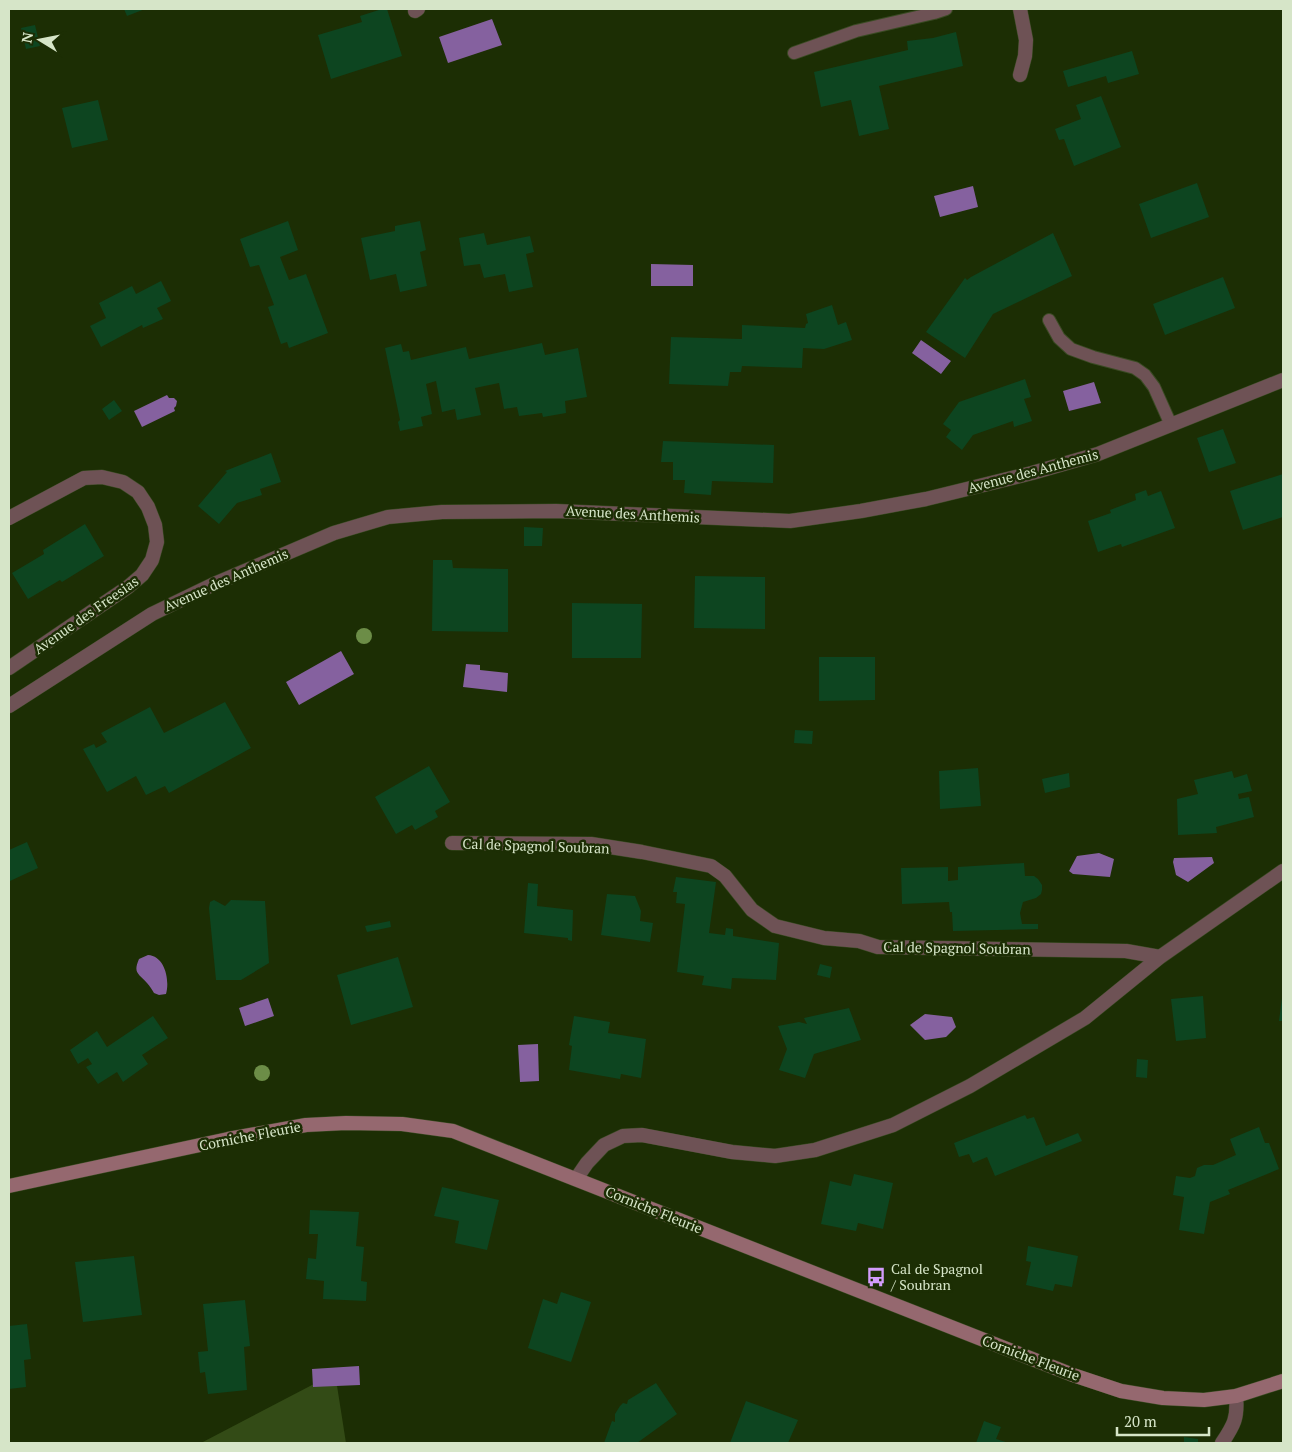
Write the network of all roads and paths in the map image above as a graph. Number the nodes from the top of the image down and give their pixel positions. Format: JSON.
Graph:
{"nodes":[{"id":1,"x":946,"y":9,"type":"edge"},
{"id":2,"x":1020,"y":9,"type":"edge"},
{"id":3,"x":794,"y":53,"type":"dead end"},
{"id":4,"x":1020,"y":75,"type":"dead end"},
{"id":5,"x":1050,"y":320,"type":"dead end"},
{"id":6,"x":1283,"y":380,"type":"edge"},
{"id":7,"x":1170,"y":425,"type":"junction"},
{"id":8,"x":9,"y":518,"type":"edge"},
{"id":9,"x":9,"y":668,"type":"edge"},
{"id":10,"x":9,"y":706,"type":"edge"},
{"id":11,"x":452,"y":843,"type":"dead end"},
{"id":12,"x":1283,"y":871,"type":"edge"},
{"id":13,"x":1160,"y":957,"type":"junction"},
{"id":14,"x":576,"y":1179,"type":"junction"},
{"id":15,"x":9,"y":1186,"type":"edge"},
{"id":16,"x":1283,"y":1381,"type":"edge"},
{"id":17,"x":1236,"y":1396,"type":"junction"},
{"id":18,"x":1222,"y":1443,"type":"edge"}],
"edges":[{"from":1,"to":3,"type":"lane"},
{"from":2,"to":4,"type":"street"},
{"from":5,"to":7,"type":"lane"},
{"from":6,"to":7,"type":"street","name":"Avenue des Anthemis"},
{"from":7,"to":10,"type":"street","name":"Avenue des Anthemis"},
{"from":8,"to":9,"type":"street","name":"Avenue des Freesias"},
{"from":11,"to":13,"type":"street","name":"Cal de Spagnol Soubran"},
{"from":12,"to":13,"type":"street"},
{"from":13,"to":14,"type":"street"},
{"from":14,"to":15,"type":"main road","name":"Corniche Fleurie"},
{"from":14,"to":17,"type":"main road","name":"Corniche Fleurie"},
{"from":16,"to":17,"type":"main road","name":"Corniche Fleurie"},
{"from":17,"to":18,"type":"street"}]}
